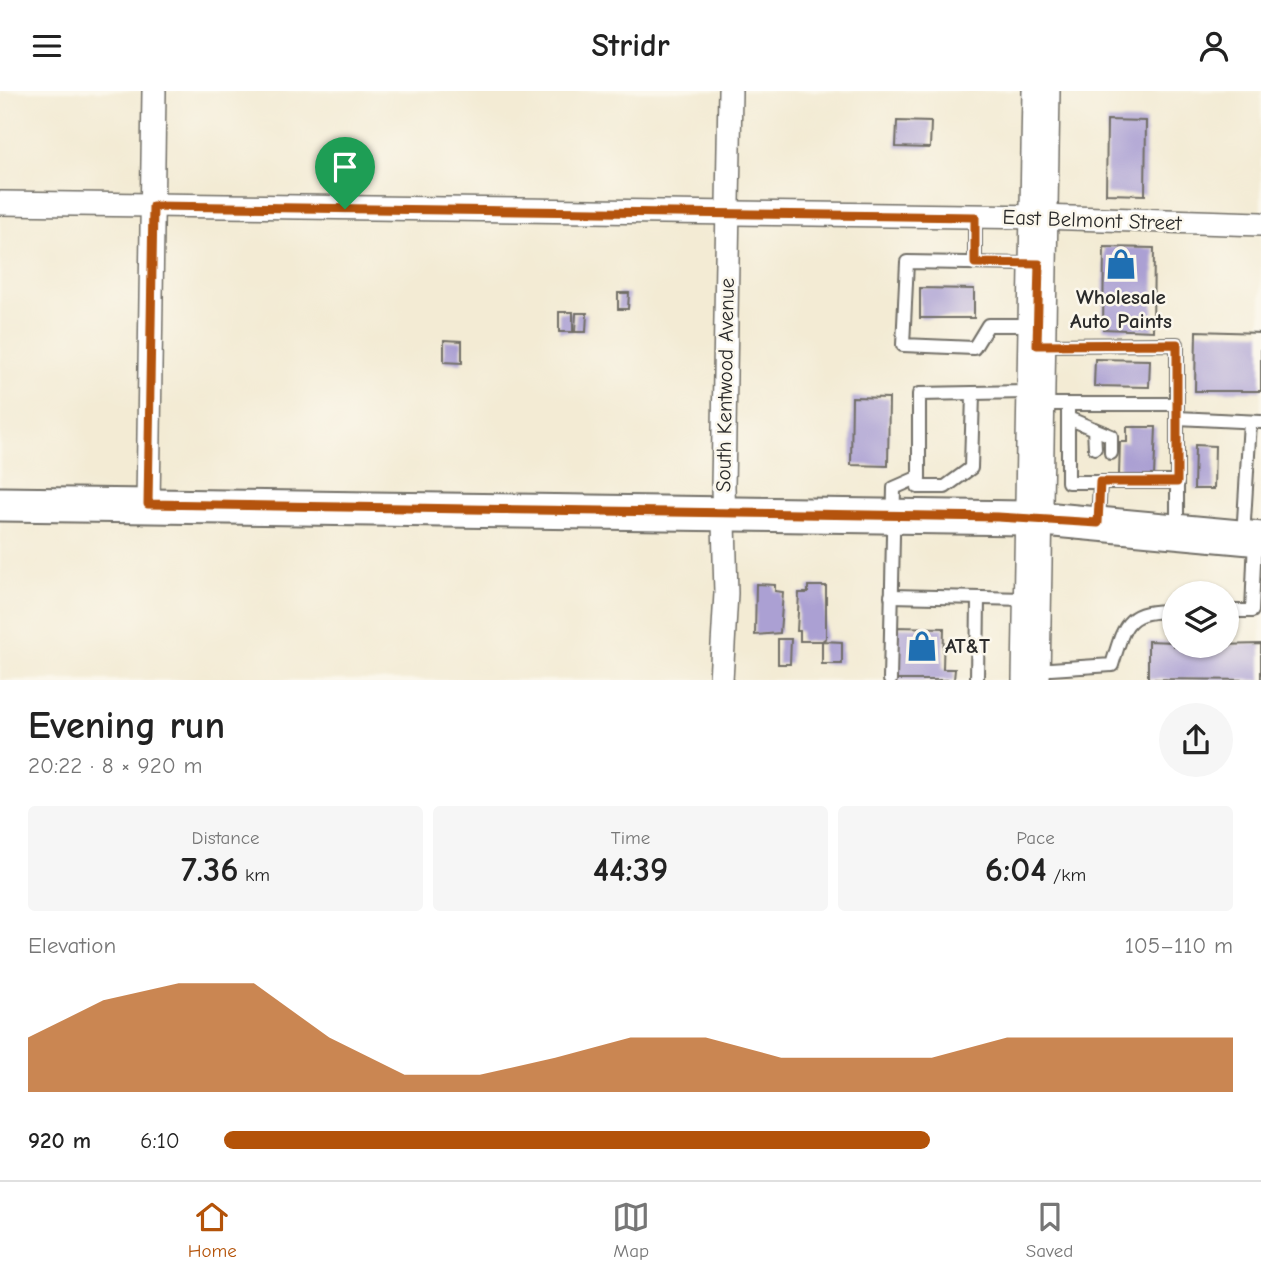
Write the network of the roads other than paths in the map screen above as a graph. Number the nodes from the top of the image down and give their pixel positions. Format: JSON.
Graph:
{"nodes":[{"id":1,"x":155,"y":91,"type":"edge"},
{"id":2,"x":730,"y":91,"type":"edge"},
{"id":3,"x":1041,"y":91,"type":"edge"},
{"id":4,"x":0,"y":202,"type":"edge"},
{"id":5,"x":153,"y":206,"type":"junction"},
{"id":6,"x":729,"y":214,"type":"junction"},
{"id":7,"x":975,"y":217,"type":"junction"},
{"id":8,"x":1040,"y":218,"type":"junction"},
{"id":9,"x":1261,"y":224,"type":"edge"},
{"id":10,"x":975,"y":263,"type":"junction"},
{"id":11,"x":1039,"y":264,"type":"junction"},
{"id":12,"x":1037,"y":335,"type":"junction"},
{"id":13,"x":973,"y":393,"type":"junction"},
{"id":14,"x":1052,"y":404,"type":"junction"},
{"id":15,"x":1177,"y":404,"type":"junction"},
{"id":16,"x":1177,"y":418,"type":"junction"},
{"id":17,"x":1256,"y":422,"type":"edge"},
{"id":18,"x":1094,"y":429,"type":"junction"},
{"id":19,"x":1095,"y":448,"type":"dead end"},
{"id":20,"x":1111,"y":453,"type":"dead end"},
{"id":21,"x":1095,"y":468,"type":"dead end"},
{"id":22,"x":1051,"y":470,"type":"junction"},
{"id":23,"x":919,"y":477,"type":"junction"},
{"id":24,"x":1103,"y":480,"type":"junction"},
{"id":25,"x":1177,"y":482,"type":"junction"},
{"id":26,"x":0,"y":504,"type":"edge"},
{"id":27,"x":148,"y":504,"type":"junction"},
{"id":28,"x":723,"y":513,"type":"junction"},
{"id":29,"x":892,"y":516,"type":"junction"},
{"id":30,"x":1033,"y":518,"type":"junction"},
{"id":31,"x":1098,"y":523,"type":"junction"},
{"id":32,"x":1177,"y":530,"type":"junction"},
{"id":33,"x":1253,"y":538,"type":"edge"},
{"id":34,"x":891,"y":596,"type":"junction"},
{"id":35,"x":978,"y":598,"type":"junction"},
{"id":36,"x":1032,"y":599,"type":"junction"},
{"id":37,"x":1162,"y":611,"type":"edge"},
{"id":38,"x":1239,"y":611,"type":"edge"},
{"id":39,"x":1031,"y":675,"type":"edge"},
{"id":40,"x":721,"y":680,"type":"edge"},
{"id":41,"x":890,"y":680,"type":"edge"},
{"id":42,"x":977,"y":680,"type":"edge"}],
"edges":[{"from":1,"to":5,"type":"street"},
{"from":2,"to":6,"type":"street","name":"South Kentwood Avenue"},
{"from":3,"to":8,"type":"main road"},
{"from":4,"to":5,"type":"street","name":"East Belmont Street"},
{"from":5,"to":6,"type":"street","name":"East Belmont Street"},
{"from":5,"to":27,"type":"street"},
{"from":6,"to":7,"type":"street","name":"East Belmont Street"},
{"from":6,"to":28,"type":"street","name":"South Kentwood Avenue"},
{"from":7,"to":8,"type":"street","name":"East Belmont Street"},
{"from":7,"to":10,"type":"lane"},
{"from":8,"to":9,"type":"street","name":"East Belmont Street"},
{"from":8,"to":11,"type":"main road"},
{"from":10,"to":11,"type":"lane"},
{"from":10,"to":12,"type":"lane"},
{"from":11,"to":12,"type":"main road"},
{"from":12,"to":14,"type":"main road"},
{"from":12,"to":15,"type":"lane"},
{"from":13,"to":14,"type":"lane"},
{"from":13,"to":23,"type":"lane"},
{"from":13,"to":23,"type":"lane"},
{"from":14,"to":15,"type":"lane"},
{"from":14,"to":18,"type":"lane"},
{"from":14,"to":22,"type":"main road"},
{"from":15,"to":16,"type":"lane"},
{"from":16,"to":17,"type":"lane"},
{"from":16,"to":25,"type":"lane"},
{"from":17,"to":33,"type":"lane"},
{"from":18,"to":19,"type":"lane"},
{"from":18,"to":20,"type":"lane"},
{"from":21,"to":24,"type":"lane"},
{"from":22,"to":24,"type":"lane"},
{"from":22,"to":30,"type":"main road"},
{"from":23,"to":29,"type":"lane"},
{"from":24,"to":25,"type":"lane"},
{"from":24,"to":31,"type":"lane"},
{"from":25,"to":32,"type":"lane"},
{"from":26,"to":27,"type":"main road"},
{"from":27,"to":28,"type":"main road"},
{"from":28,"to":29,"type":"main road"},
{"from":28,"to":40,"type":"street","name":"South Kentwood Avenue"},
{"from":29,"to":30,"type":"main road"},
{"from":29,"to":34,"type":"lane"},
{"from":30,"to":31,"type":"main road"},
{"from":30,"to":36,"type":"main road"},
{"from":31,"to":32,"type":"main road"},
{"from":32,"to":33,"type":"main road"},
{"from":33,"to":38,"type":"lane"},
{"from":34,"to":35,"type":"lane"},
{"from":34,"to":41,"type":"lane"},
{"from":35,"to":36,"type":"lane"},
{"from":35,"to":42,"type":"lane"},
{"from":36,"to":39,"type":"main road"},
{"from":37,"to":39,"type":"lane"}]}
